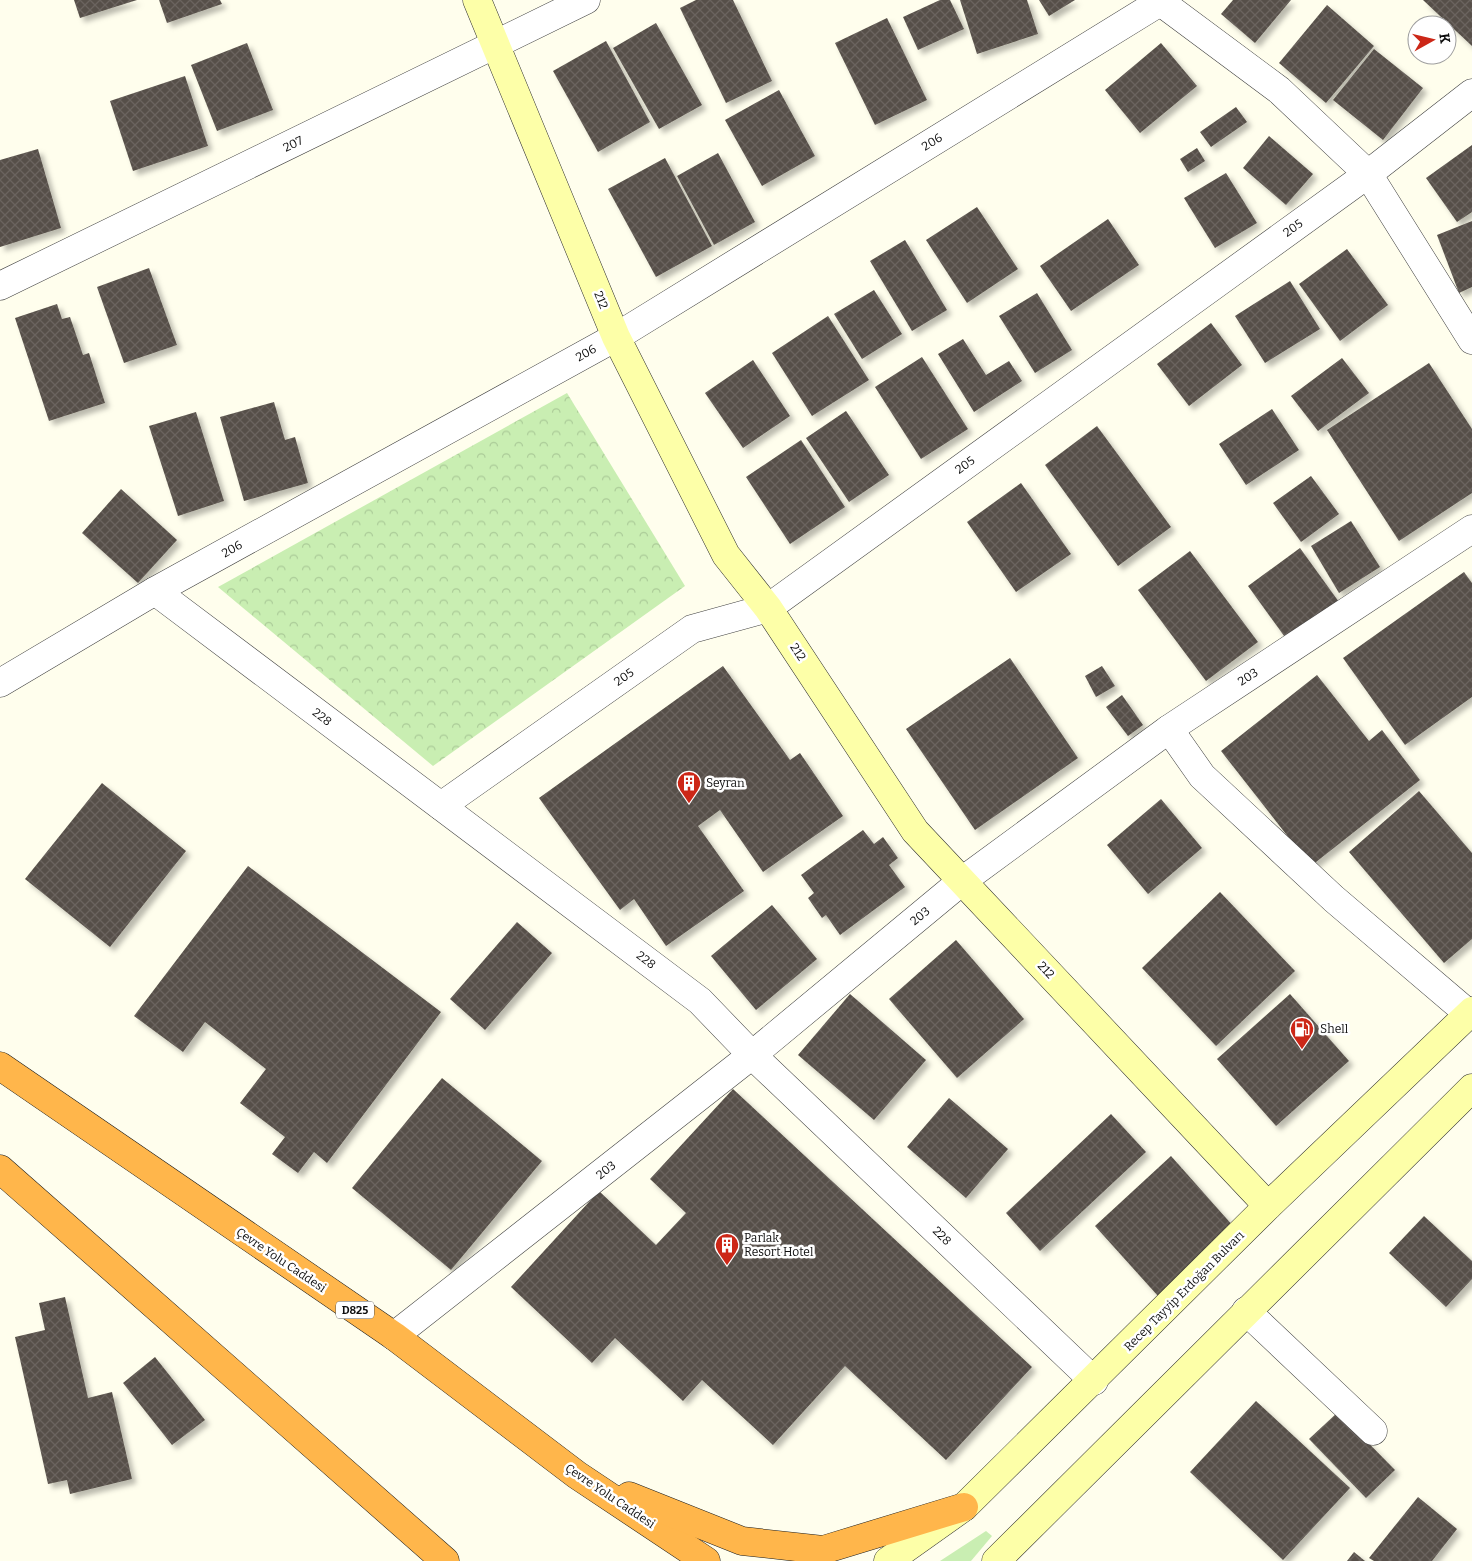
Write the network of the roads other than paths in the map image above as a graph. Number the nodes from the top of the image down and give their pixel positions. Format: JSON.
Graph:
{"nodes":[{"id":1,"x":478,"y":0,"type":"edge"},
{"id":2,"x":586,"y":0,"type":"edge"},
{"id":3,"x":1159,"y":1,"type":"edge"},
{"id":4,"x":496,"y":46,"type":"junction"},
{"id":5,"x":1472,"y":93,"type":"edge"},
{"id":6,"x":1368,"y":174,"type":"junction"},
{"id":7,"x":0,"y":286,"type":"edge"},
{"id":8,"x":616,"y":337,"type":"junction"},
{"id":9,"x":1472,"y":340,"type":"edge"},
{"id":10,"x":1472,"y":529,"type":"edge"},
{"id":11,"x":155,"y":591,"type":"junction"},
{"id":12,"x":768,"y":608,"type":"junction"},
{"id":13,"x":0,"y":683,"type":"edge"},
{"id":14,"x":1169,"y":729,"type":"junction"},
{"id":15,"x":441,"y":806,"type":"junction"},
{"id":16,"x":962,"y":881,"type":"junction"},
{"id":17,"x":1471,"y":1013,"type":"edge"},
{"id":18,"x":752,"y":1055,"type":"junction"},
{"id":19,"x":0,"y":1066,"type":"edge"},
{"id":20,"x":1472,"y":1088,"type":"edge"},
{"id":21,"x":0,"y":1169,"type":"edge"},
{"id":22,"x":1268,"y":1206,"type":"junction"},
{"id":23,"x":1246,"y":1311,"type":"junction"},
{"id":24,"x":394,"y":1336,"type":"junction"},
{"id":25,"x":1094,"y":1381,"type":"junction"},
{"id":26,"x":1373,"y":1431,"type":"dead end"},
{"id":27,"x":577,"y":1475,"type":"junction"},
{"id":28,"x":964,"y":1507,"type":"junction"},
{"id":29,"x":445,"y":1561,"type":"edge"},
{"id":30,"x":706,"y":1561,"type":"edge"},
{"id":31,"x":888,"y":1561,"type":"edge"},
{"id":32,"x":996,"y":1561,"type":"edge"}],
"edges":[{"from":1,"to":4,"type":"street","name":"212"},
{"from":2,"to":4,"type":"street","name":"207"},
{"from":3,"to":6,"type":"street"},
{"from":3,"to":8,"type":"street","name":"206"},
{"from":4,"to":7,"type":"street","name":"207"},
{"from":4,"to":8,"type":"street","name":"212"},
{"from":5,"to":6,"type":"street","name":"205"},
{"from":6,"to":9,"type":"street"},
{"from":6,"to":12,"type":"street","name":"205"},
{"from":8,"to":11,"type":"street","name":"206"},
{"from":8,"to":12,"type":"street","name":"212"},
{"from":10,"to":14,"type":"street","name":"203"},
{"from":11,"to":13,"type":"street","name":"206"},
{"from":11,"to":15,"type":"street","name":"228"},
{"from":12,"to":15,"type":"street","name":"205"},
{"from":12,"to":16,"type":"street","name":"212"},
{"from":14,"to":16,"type":"street","name":"203"},
{"from":14,"to":17,"type":"street"},
{"from":15,"to":18,"type":"street","name":"228"},
{"from":16,"to":18,"type":"street","name":"203"},
{"from":16,"to":22,"type":"street","name":"212"},
{"from":17,"to":22,"type":"street","name":"Recep Tayyip Erdoğan Bulvarı"},
{"from":18,"to":24,"type":"street","name":"203"},
{"from":18,"to":25,"type":"street","name":"228"},
{"from":19,"to":24,"type":"highway","name":"Çevre Yolu Caddesi","number":"D825"},
{"from":20,"to":23,"type":"street"},
{"from":21,"to":29,"type":"highway"},
{"from":22,"to":25,"type":"street","name":"Recep Tayyip Erdoğan Bulvarı"},
{"from":23,"to":26,"type":"street"},
{"from":23,"to":32,"type":"street"},
{"from":24,"to":27,"type":"highway","name":"Çevre Yolu Caddesi","number":"D825"},
{"from":25,"to":28,"type":"street","name":"Recep Tayyip Erdoğan Bulvarı"},
{"from":27,"to":28,"type":"highway"},
{"from":27,"to":30,"type":"highway","name":"Çevre Yolu Caddesi","number":"D825"},
{"from":28,"to":31,"type":"street","name":"Recep Tayyip Erdoğan Bulvarı"}]}
